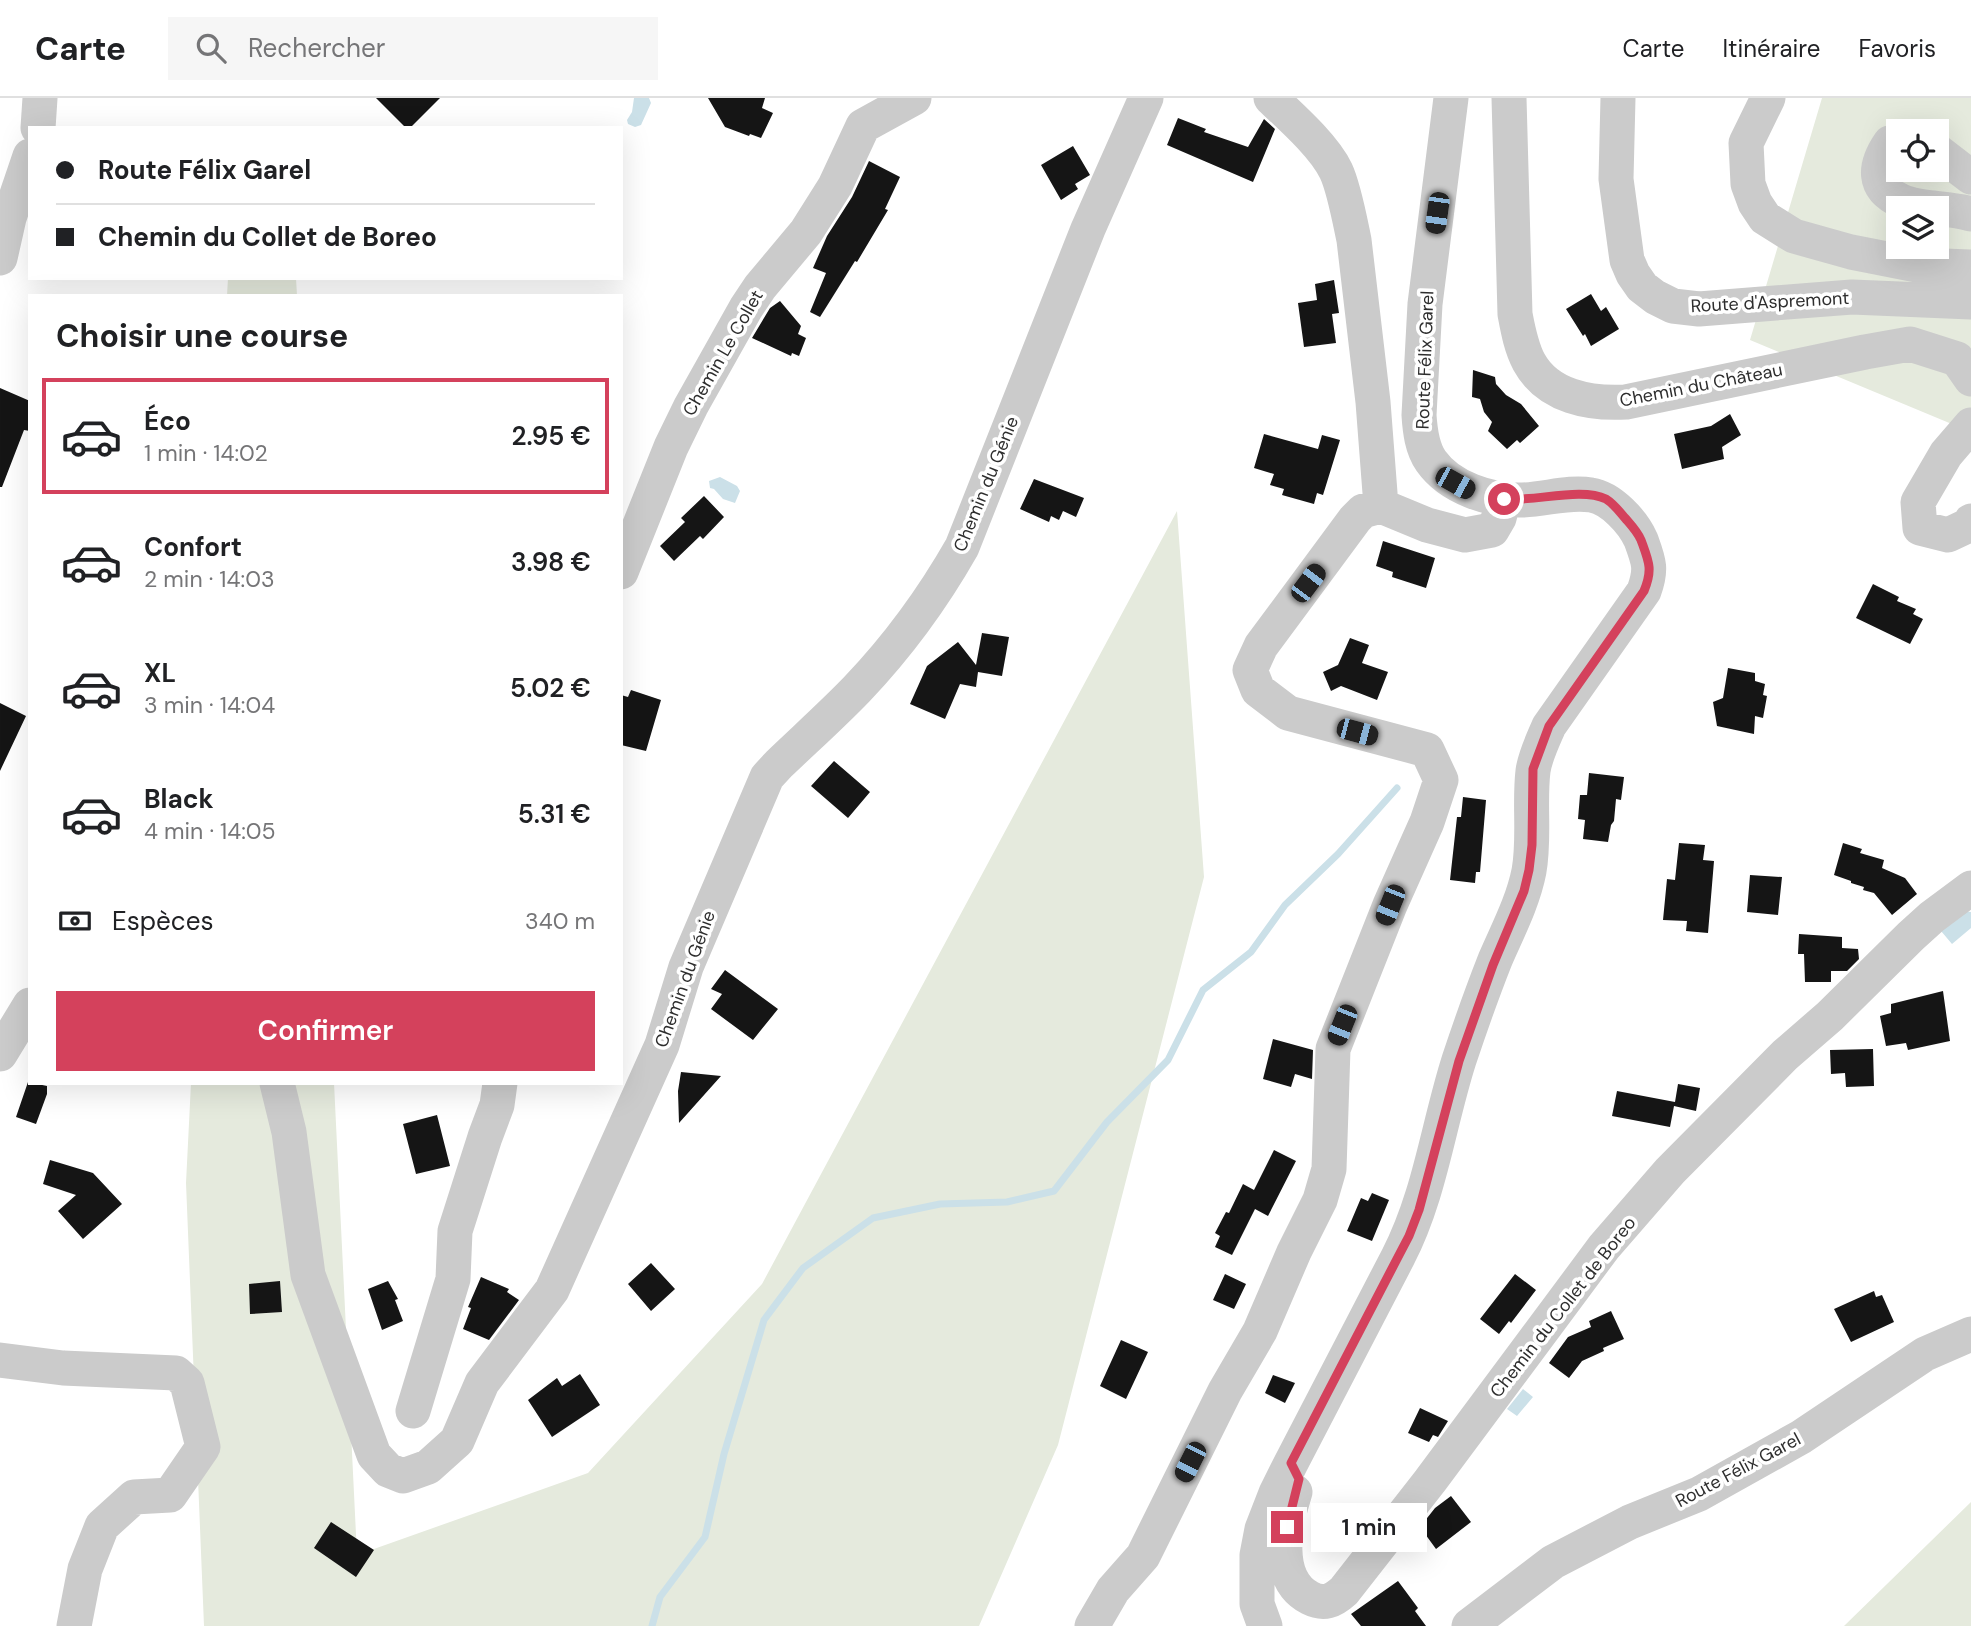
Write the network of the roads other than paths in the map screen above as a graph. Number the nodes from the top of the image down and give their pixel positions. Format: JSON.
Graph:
{"nodes":[{"id":1,"x":40,"y":98,"type":"edge"},
{"id":2,"x":914,"y":98,"type":"edge"},
{"id":3,"x":1146,"y":98,"type":"edge"},
{"id":4,"x":1270,"y":98,"type":"edge"},
{"id":5,"x":1451,"y":98,"type":"edge"},
{"id":6,"x":1509,"y":98,"type":"edge"},
{"id":7,"x":1618,"y":98,"type":"edge"},
{"id":8,"x":1768,"y":98,"type":"edge"},
{"id":9,"x":38,"y":126,"type":"edge"},
{"id":10,"x":1886,"y":149,"type":"edge"},
{"id":11,"x":1949,"y":160,"type":"edge"},
{"id":12,"x":28,"y":162,"type":"edge"},
{"id":13,"x":1971,"y":177,"type":"edge"},
{"id":14,"x":1971,"y":214,"type":"edge"},
{"id":15,"x":0,"y":258,"type":"edge"},
{"id":16,"x":1971,"y":267,"type":"edge"},
{"id":17,"x":1971,"y":302,"type":"edge"},
{"id":18,"x":1971,"y":379,"type":"edge"},
{"id":19,"x":1971,"y":425,"type":"edge"},
{"id":20,"x":1504,"y":499,"type":"junction"},
{"id":21,"x":1381,"y":506,"type":"junction"},
{"id":22,"x":1971,"y":521,"type":"edge"},
{"id":23,"x":623,"y":567,"type":"edge"},
{"id":24,"x":1971,"y":888,"type":"edge"},
{"id":25,"x":28,"y":1008,"type":"edge"},
{"id":26,"x":0,"y":1054,"type":"edge"},
{"id":27,"x":277,"y":1085,"type":"edge"},
{"id":28,"x":500,"y":1085,"type":"edge"},
{"id":29,"x":1971,"y":1334,"type":"edge"},
{"id":30,"x":0,"y":1360,"type":"edge"},
{"id":31,"x":413,"y":1411,"type":"dead end"},
{"id":32,"x":1291,"y":1463,"type":"junction"},
{"id":33,"x":74,"y":1626,"type":"edge"},
{"id":34,"x":1091,"y":1626,"type":"edge"},
{"id":35,"x":1265,"y":1626,"type":"edge"},
{"id":36,"x":1469,"y":1626,"type":"edge"}],
"edges":[{"from":1,"to":9,"type":"street"},
{"from":2,"to":23,"type":"street","name":"Chemin Le Collet"},
{"from":3,"to":27,"type":"street","name":"Chemin du Génie"},
{"from":4,"to":21,"type":"street"},
{"from":5,"to":20,"type":"street","name":"Route Félix Garel"},
{"from":6,"to":18,"type":"street","name":"Chemin du Château"},
{"from":7,"to":17,"type":"street","name":"Route d'Aspremont"},
{"from":8,"to":16,"type":"street"},
{"from":10,"to":14,"type":"street"},
{"from":11,"to":13,"type":"street"},
{"from":12,"to":15,"type":"street"},
{"from":19,"to":22,"type":"street"},
{"from":20,"to":21,"type":"street"},
{"from":20,"to":32,"type":"street","name":"Route Félix Garel"},
{"from":21,"to":34,"type":"street"},
{"from":24,"to":32,"type":"street","name":"Chemin du Collet de Boreo"},
{"from":25,"to":26,"type":"street"},
{"from":28,"to":31,"type":"street"},
{"from":29,"to":36,"type":"street","name":"Route Félix Garel"},
{"from":30,"to":33,"type":"street"},
{"from":32,"to":35,"type":"street","name":"Route Félix Garel"}]}
